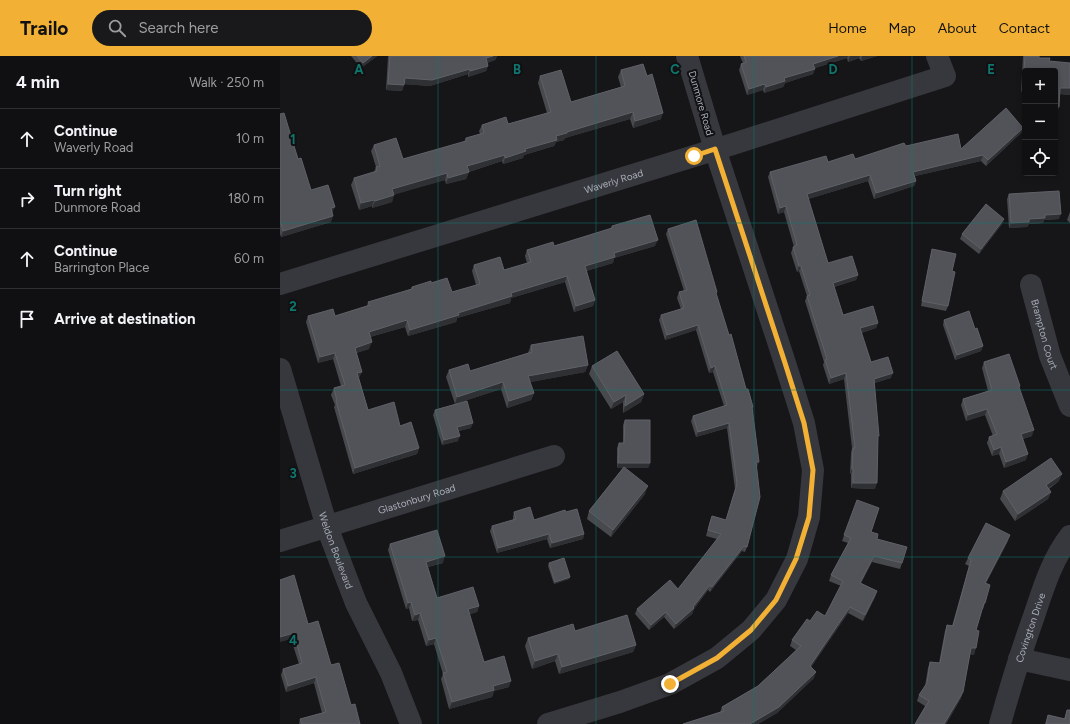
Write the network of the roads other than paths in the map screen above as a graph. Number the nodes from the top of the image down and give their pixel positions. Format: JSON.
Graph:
{"nodes":[{"id":1,"x":687,"y":56,"type":"edge"},
{"id":2,"x":937,"y":56,"type":"edge"},
{"id":3,"x":715,"y":149,"type":"junction"},
{"id":4,"x":280,"y":284,"type":"edge"},
{"id":5,"x":1031,"y":285,"type":"dead end"},
{"id":6,"x":280,"y":370,"type":"edge"},
{"id":7,"x":1070,"y":406,"type":"edge"},
{"id":8,"x":554,"y":456,"type":"dead end"},
{"id":9,"x":327,"y":527,"type":"junction"},
{"id":10,"x":1070,"y":536,"type":"edge"},
{"id":11,"x":280,"y":541,"type":"edge"},
{"id":12,"x":1019,"y":660,"type":"junction"},
{"id":13,"x":1070,"y":670,"type":"edge"},
{"id":14,"x":411,"y":724,"type":"edge"},
{"id":15,"x":548,"y":724,"type":"edge"},
{"id":16,"x":1000,"y":724,"type":"edge"}],
"edges":[{"from":1,"to":3,"type":"street","name":"Dunmore Road"},
{"from":2,"to":3,"type":"street","name":"Waverly Road"},
{"from":3,"to":4,"type":"street","name":"Waverly Road"},
{"from":3,"to":15,"type":"street","name":"Dunmore Road"},
{"from":5,"to":7,"type":"street","name":"Brampton Court"},
{"from":6,"to":9,"type":"street","name":"Weldon Boulevard"},
{"from":8,"to":9,"type":"street","name":"Glastonbury Road"},
{"from":9,"to":11,"type":"street","name":"Glastonbury Road"},
{"from":9,"to":14,"type":"street","name":"Weldon Boulevard"},
{"from":10,"to":12,"type":"street","name":"Covington Drive"},
{"from":12,"to":13,"type":"street"},
{"from":12,"to":16,"type":"street","name":"Covington Drive"}]}
